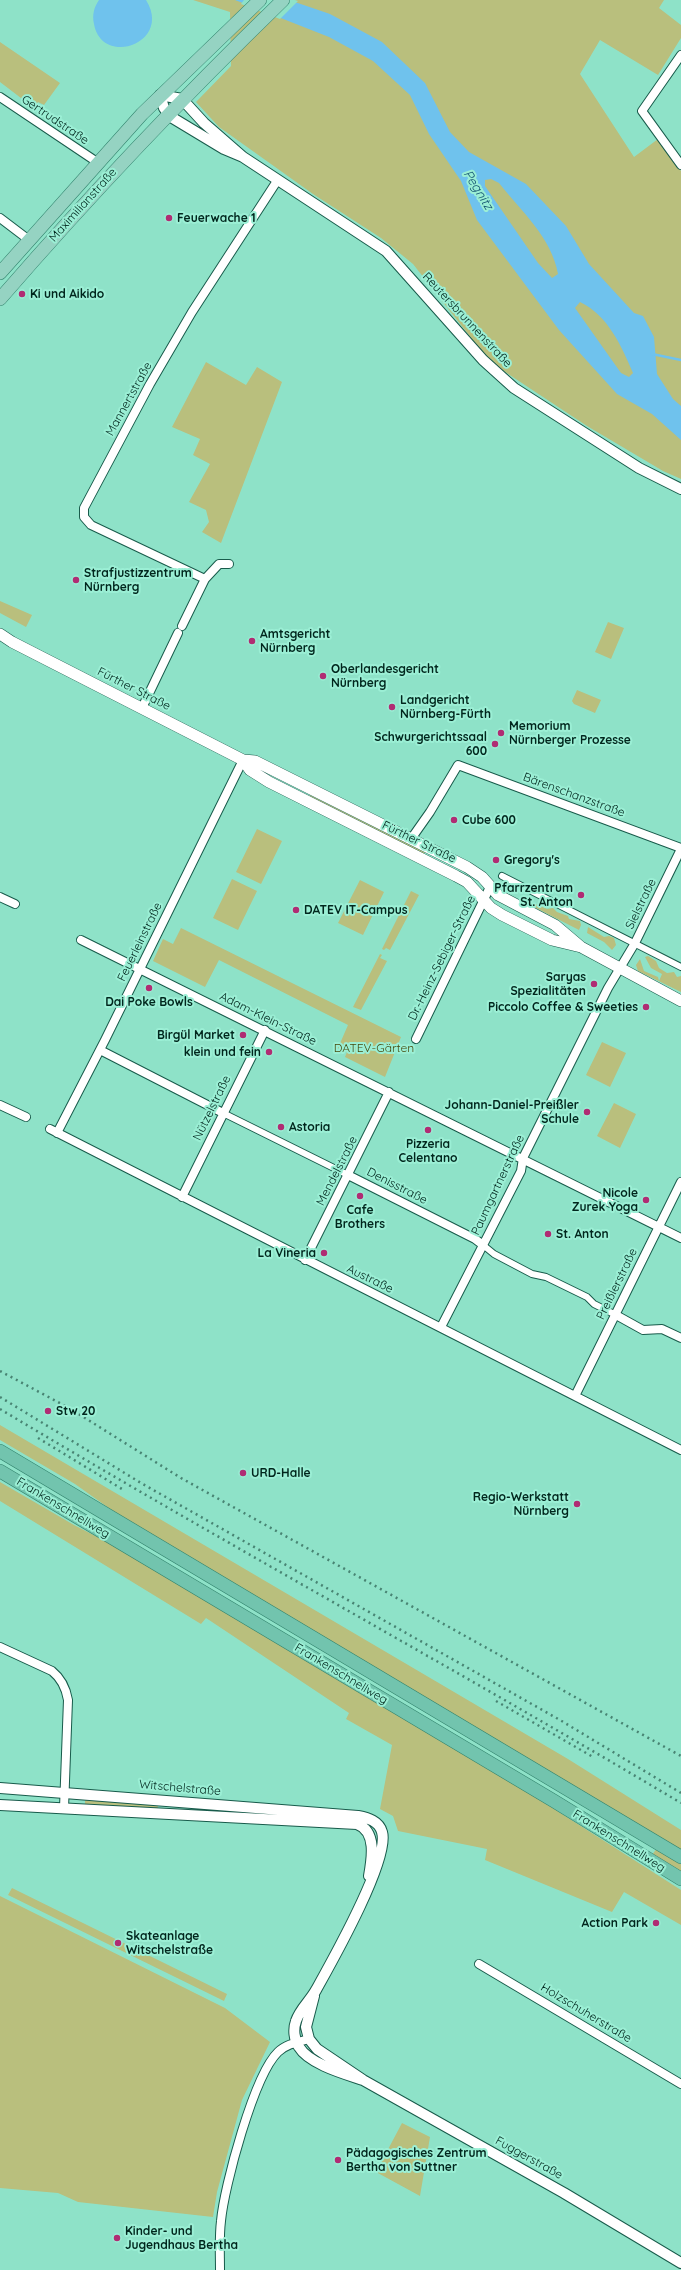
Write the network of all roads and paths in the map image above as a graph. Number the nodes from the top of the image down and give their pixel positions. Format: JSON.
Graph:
{"nodes":[{"id":1,"x":260,"y":0,"type":"edge"},
{"id":2,"x":283,"y":0,"type":"edge"},
{"id":3,"x":681,"y":55,"type":"edge"},
{"id":4,"x":160,"y":95,"type":"junction"},
{"id":5,"x":0,"y":97,"type":"edge"},
{"id":6,"x":182,"y":99,"type":"junction"},
{"id":7,"x":168,"y":115,"type":"junction"},
{"id":8,"x":243,"y":157,"type":"junction"},
{"id":9,"x":97,"y":162,"type":"junction"},
{"id":10,"x":681,"y":164,"type":"edge"},
{"id":11,"x":277,"y":181,"type":"junction"},
{"id":12,"x":0,"y":218,"type":"edge"},
{"id":13,"x":29,"y":240,"type":"junction"},
{"id":14,"x":0,"y":273,"type":"edge"},
{"id":15,"x":0,"y":298,"type":"edge"},
{"id":16,"x":681,"y":489,"type":"edge"},
{"id":17,"x":229,"y":564,"type":"dead end"},
{"id":18,"x":205,"y":579,"type":"junction"},
{"id":19,"x":0,"y":634,"type":"edge"},
{"id":20,"x":0,"y":639,"type":"edge"},
{"id":21,"x":12,"y":642,"type":"junction"},
{"id":22,"x":142,"y":708,"type":"junction"},
{"id":23,"x":243,"y":760,"type":"junction"},
{"id":24,"x":411,"y":839,"type":"junction"},
{"id":25,"x":681,"y":849,"type":"edge"},
{"id":26,"x":502,"y":876,"type":"dead end"},
{"id":27,"x":490,"y":887,"type":"junction"},
{"id":28,"x":0,"y":897,"type":"edge"},
{"id":29,"x":484,"y":900,"type":"junction"},
{"id":30,"x":15,"y":904,"type":"dead end"},
{"id":31,"x":81,"y":940,"type":"dead end"},
{"id":32,"x":635,"y":943,"type":"junction"},
{"id":33,"x":581,"y":947,"type":"junction"},
{"id":34,"x":681,"y":967,"type":"edge"},
{"id":35,"x":620,"y":969,"type":"junction"},
{"id":36,"x":140,"y":970,"type":"junction"},
{"id":37,"x":681,"y":1001,"type":"edge"},
{"id":38,"x":265,"y":1030,"type":"junction"},
{"id":39,"x":416,"y":1039,"type":"dead end"},
{"id":40,"x":100,"y":1050,"type":"junction"},
{"id":41,"x":389,"y":1092,"type":"junction"},
{"id":42,"x":0,"y":1105,"type":"edge"},
{"id":43,"x":223,"y":1113,"type":"junction"},
{"id":44,"x":26,"y":1117,"type":"dead end"},
{"id":45,"x":53,"y":1131,"type":"joint"},
{"id":46,"x":523,"y":1158,"type":"junction"},
{"id":47,"x":348,"y":1175,"type":"junction"},
{"id":48,"x":681,"y":1182,"type":"edge"},
{"id":49,"x":182,"y":1197,"type":"junction"},
{"id":50,"x":658,"y":1226,"type":"junction"},
{"id":51,"x":681,"y":1238,"type":"edge"},
{"id":52,"x":483,"y":1245,"type":"junction"},
{"id":53,"x":305,"y":1260,"type":"junction"},
{"id":54,"x":616,"y":1315,"type":"junction"},
{"id":55,"x":441,"y":1327,"type":"junction"},
{"id":56,"x":681,"y":1338,"type":"edge"},
{"id":57,"x":575,"y":1396,"type":"junction"},
{"id":58,"x":681,"y":1450,"type":"edge"},
{"id":59,"x":0,"y":1451,"type":"edge"},
{"id":60,"x":0,"y":1471,"type":"edge"},
{"id":61,"x":0,"y":1648,"type":"edge"},
{"id":62,"x":0,"y":1788,"type":"edge"},
{"id":63,"x":65,"y":1792,"type":"junction"},
{"id":64,"x":0,"y":1805,"type":"edge"},
{"id":65,"x":64,"y":1808,"type":"junction"},
{"id":66,"x":357,"y":1820,"type":"junction"},
{"id":67,"x":681,"y":1857,"type":"edge"},
{"id":68,"x":681,"y":1879,"type":"edge"},
{"id":69,"x":478,"y":1964,"type":"dead end"},
{"id":70,"x":315,"y":1992,"type":"junction"},
{"id":71,"x":308,"y":2040,"type":"junction"},
{"id":72,"x":296,"y":2042,"type":"junction"},
{"id":73,"x":363,"y":2080,"type":"junction"},
{"id":74,"x":681,"y":2084,"type":"edge"},
{"id":75,"x":681,"y":2263,"type":"edge"},
{"id":76,"x":220,"y":2270,"type":"edge"}],
"edges":[{"from":1,"to":4,"type":"main road","name":"Maximilianstraße"},
{"from":2,"to":6,"type":"main road","name":"Maximilianstraße"},
{"from":3,"to":10,"type":"street"},
{"from":4,"to":6,"type":"street"},
{"from":4,"to":7,"type":"street"},
{"from":4,"to":9,"type":"main road","name":"Maximilianstraße"},
{"from":5,"to":9,"type":"street","name":"Gertrudstraße"},
{"from":6,"to":7,"type":"main road","name":"Maximilianstraße"},
{"from":6,"to":8,"type":"street","name":"Reutersbrunnenstraße"},
{"from":7,"to":8,"type":"street","name":"Reutersbrunnenstraße"},
{"from":7,"to":15,"type":"main road","name":"Maximilianstraße"},
{"from":8,"to":11,"type":"street","name":"Reutersbrunnenstraße"},
{"from":9,"to":13,"type":"main road","name":"Maximilianstraße"},
{"from":11,"to":16,"type":"street","name":"Reutersbrunnenstraße"},
{"from":11,"to":18,"type":"street","name":"Mannertstraße"},
{"from":12,"to":13,"type":"street"},
{"from":13,"to":14,"type":"main road","name":"Maximilianstraße"},
{"from":17,"to":18,"type":"street"},
{"from":18,"to":22,"type":"street"},
{"from":19,"to":21,"type":"main road","name":"Fürther Straße"},
{"from":20,"to":21,"type":"main road","name":"Fürther Straße"},
{"from":21,"to":22,"type":"main road","name":"Fürther Straße"},
{"from":22,"to":23,"type":"main road","name":"Fürther Straße"},
{"from":23,"to":24,"type":"main road","name":"Fürther Straße"},
{"from":23,"to":29,"type":"main road","name":"Fürther Straße"},
{"from":23,"to":36,"type":"street","name":"Feuerleinstraße"},
{"from":24,"to":25,"type":"street","name":"Bärenschanzstraße"},
{"from":24,"to":27,"type":"main road","name":"Fürther Straße"},
{"from":25,"to":32,"type":"street","name":"Sielstraße"},
{"from":26,"to":32,"type":"street"},
{"from":27,"to":29,"type":"street","name":"Dr.-Heinz-Sebiger-Straße"},
{"from":27,"to":33,"type":"main road","name":"Fürther Straße"},
{"from":28,"to":30,"type":"street"},
{"from":29,"to":33,"type":"main road","name":"Fürther Straße"},
{"from":29,"to":39,"type":"street","name":"Dr.-Heinz-Sebiger-Straße"},
{"from":31,"to":36,"type":"street","name":"Adam-Klein-Straße"},
{"from":32,"to":34,"type":"street"},
{"from":32,"to":35,"type":"street","name":"Sielstraße"},
{"from":33,"to":35,"type":"main road","name":"Fürther Straße"},
{"from":35,"to":37,"type":"main road","name":"Fürther Straße"},
{"from":35,"to":46,"type":"street","name":"Paumgartnerstraße"},
{"from":36,"to":38,"type":"street","name":"Adam-Klein-Straße"},
{"from":36,"to":40,"type":"street","name":"Feuerleinstraße"},
{"from":38,"to":41,"type":"street","name":"Adam-Klein-Straße"},
{"from":38,"to":43,"type":"street","name":"Nützelstraße"},
{"from":40,"to":43,"type":"street","name":"Denisstraße"},
{"from":40,"to":45,"type":"street","name":"Feuerleinstraße"},
{"from":41,"to":46,"type":"street","name":"Adam-Klein-Straße"},
{"from":41,"to":47,"type":"street","name":"Mendelstraße"},
{"from":42,"to":44,"type":"street"},
{"from":43,"to":47,"type":"street","name":"Denisstraße"},
{"from":43,"to":49,"type":"street","name":"Nützelstraße"},
{"from":45,"to":49,"type":"street","name":"Austraße"},
{"from":46,"to":50,"type":"street","name":"Adam-Klein-Straße"},
{"from":46,"to":52,"type":"street","name":"Paumgartnerstraße"},
{"from":47,"to":52,"type":"street","name":"Denisstraße"},
{"from":47,"to":53,"type":"street","name":"Mendelstraße"},
{"from":48,"to":50,"type":"street","name":"Preißlerstraße"},
{"from":49,"to":53,"type":"street","name":"Austraße"},
{"from":50,"to":51,"type":"street","name":"Adam-Klein-Straße"},
{"from":50,"to":54,"type":"street","name":"Preißlerstraße"},
{"from":52,"to":54,"type":"street","name":"Denisstraße"},
{"from":52,"to":55,"type":"street","name":"Paumgartnerstraße"},
{"from":53,"to":55,"type":"street","name":"Austraße"},
{"from":54,"to":56,"type":"street","name":"Denisstraße"},
{"from":54,"to":57,"type":"street","name":"Preißlerstraße"},
{"from":55,"to":57,"type":"street","name":"Austraße"},
{"from":57,"to":58,"type":"street","name":"Austraße"},
{"from":59,"to":67,"type":"highway","name":"Frankenschnellweg"},
{"from":60,"to":68,"type":"highway","name":"Frankenschnellweg"},
{"from":61,"to":63,"type":"street"},
{"from":62,"to":63,"type":"street","name":"Witschelstraße"},
{"from":63,"to":65,"type":"street"},
{"from":63,"to":66,"type":"street","name":"Witschelstraße"},
{"from":64,"to":65,"type":"street","name":"Witschelstraße"},
{"from":65,"to":66,"type":"street","name":"Witschelstraße"},
{"from":66,"to":70,"type":"street"},
{"from":69,"to":74,"type":"street","name":"Holzschuherstraße"},
{"from":70,"to":71,"type":"street"},
{"from":70,"to":72,"type":"street"},
{"from":71,"to":72,"type":"street"},
{"from":71,"to":73,"type":"street","name":"Fuggerstraße"},
{"from":72,"to":73,"type":"street","name":"Fuggerstraße"},
{"from":72,"to":76,"type":"street"},
{"from":73,"to":75,"type":"street","name":"Fuggerstraße"}]}
